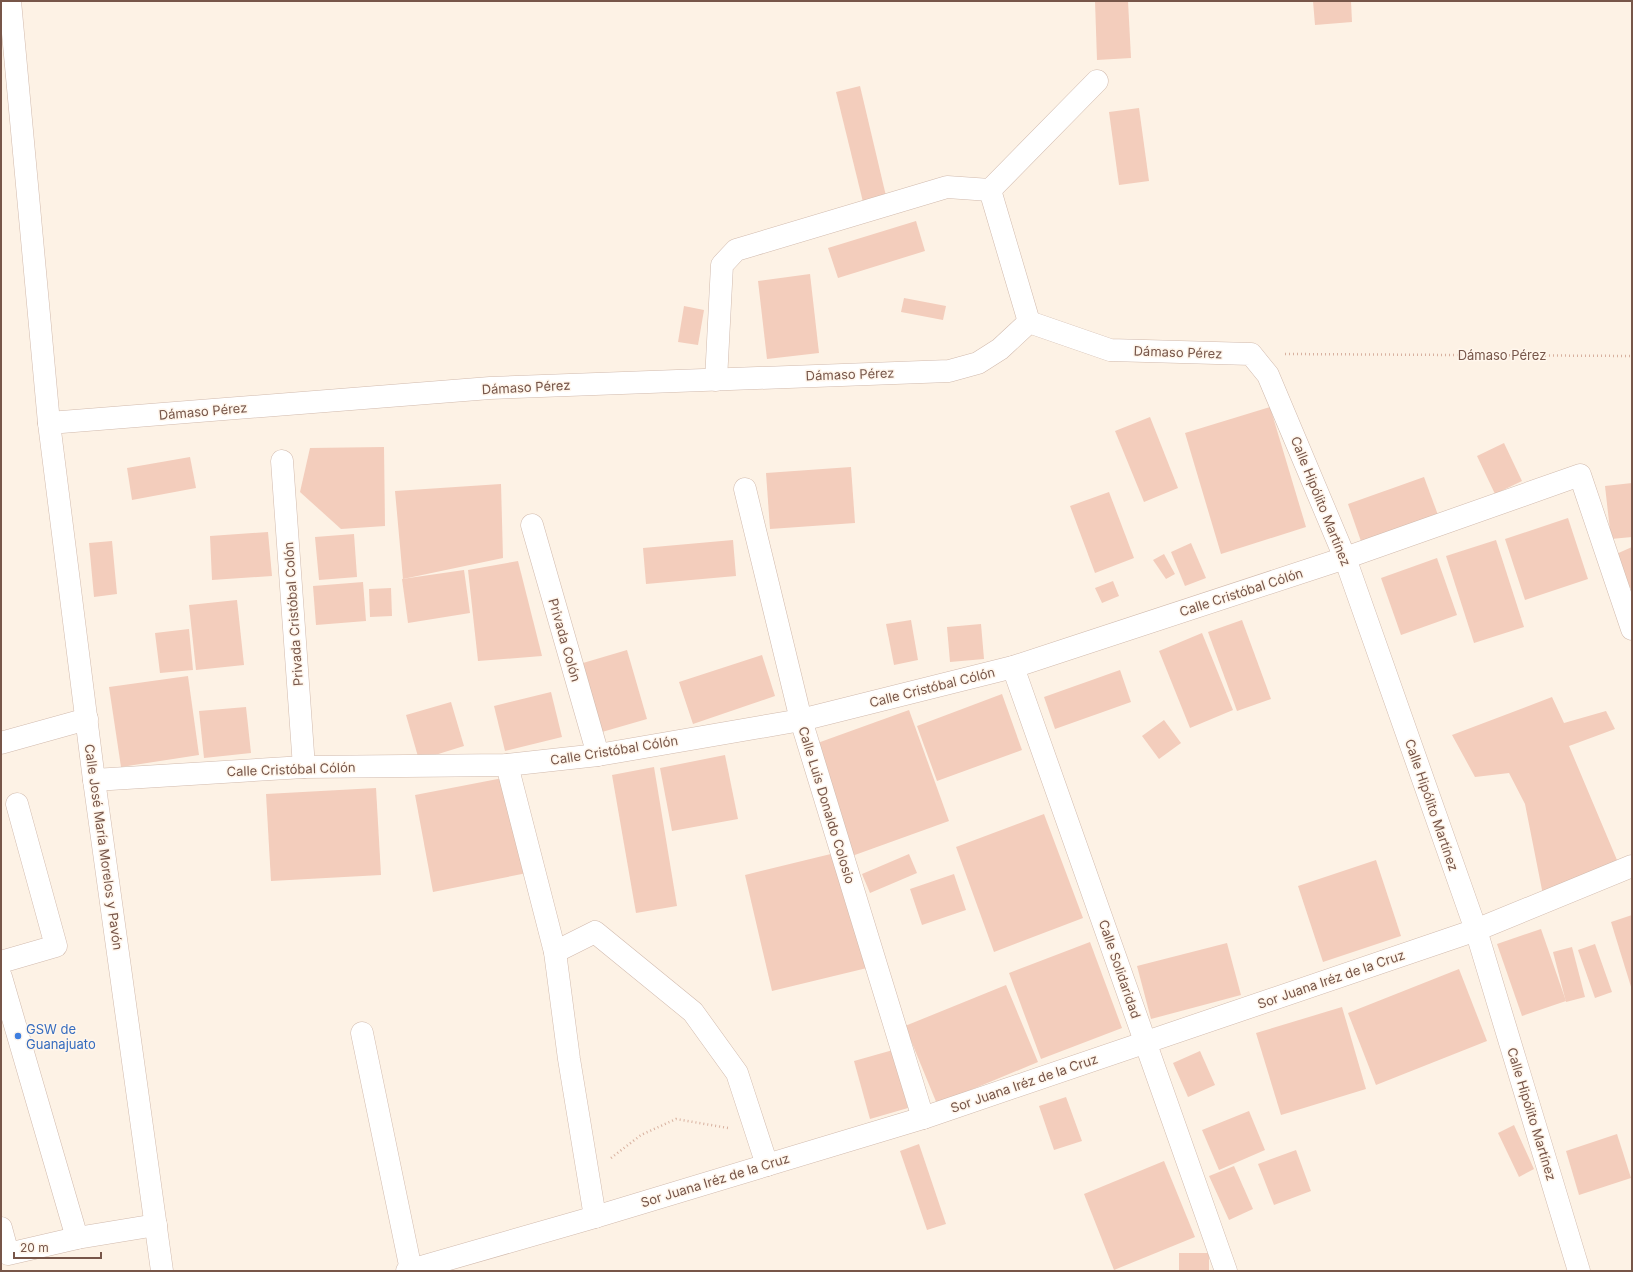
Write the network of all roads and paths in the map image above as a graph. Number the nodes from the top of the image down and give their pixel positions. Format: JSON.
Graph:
{"nodes":[{"id":1,"x":10,"y":1,"type":"edge"},
{"id":2,"x":1097,"y":81,"type":"dead end"},
{"id":3,"x":990,"y":190,"type":"junction"},
{"id":4,"x":1029,"y":322,"type":"junction"},
{"id":5,"x":1251,"y":354,"type":"junction"},
{"id":6,"x":1632,"y":356,"type":"edge"},
{"id":7,"x":716,"y":380,"type":"junction"},
{"id":8,"x":49,"y":423,"type":"junction"},
{"id":9,"x":282,"y":461,"type":"dead end"},
{"id":10,"x":744,"y":489,"type":"dead end"},
{"id":11,"x":532,"y":525,"type":"dead end"},
{"id":12,"x":1345,"y":558,"type":"junction"},
{"id":13,"x":1632,"y":629,"type":"edge"},
{"id":14,"x":1013,"y":667,"type":"junction"},
{"id":15,"x":87,"y":719,"type":"junction"},
{"id":16,"x":801,"y":720,"type":"junction"},
{"id":17,"x":1,"y":743,"type":"edge"},
{"id":18,"x":598,"y":754,"type":"junction"},
{"id":19,"x":507,"y":765,"type":"junction"},
{"id":20,"x":304,"y":767,"type":"junction"},
{"id":21,"x":94,"y":780,"type":"junction"},
{"id":22,"x":17,"y":804,"type":"dead end"},
{"id":23,"x":1632,"y":866,"type":"edge"},
{"id":24,"x":1476,"y":930,"type":"junction"},
{"id":25,"x":555,"y":952,"type":"junction"},
{"id":26,"x":1,"y":962,"type":"edge"},
{"id":27,"x":1,"y":977,"type":"edge"},
{"id":28,"x":362,"y":1033,"type":"dead end"},
{"id":29,"x":1145,"y":1042,"type":"junction"},
{"id":30,"x":922,"y":1118,"type":"junction"},
{"id":31,"x":756,"y":1133,"type":"junction"},
{"id":32,"x":767,"y":1165,"type":"junction"},
{"id":33,"x":588,"y":1176,"type":"junction"},
{"id":34,"x":595,"y":1217,"type":"junction"},
{"id":35,"x":156,"y":1225,"type":"junction"},
{"id":36,"x":1,"y":1228,"type":"edge"},
{"id":37,"x":77,"y":1238,"type":"junction"},
{"id":38,"x":5,"y":1262,"type":"edge"},
{"id":39,"x":409,"y":1270,"type":"edge"},
{"id":40,"x":162,"y":1271,"type":"edge"},
{"id":41,"x":1226,"y":1271,"type":"edge"},
{"id":42,"x":1579,"y":1271,"type":"edge"}],
"edges":[{"from":1,"to":8,"type":"street","name":"Calle José María Morelos y Pavón"},
{"from":2,"to":3,"type":"street"},
{"from":3,"to":4,"type":"street"},
{"from":3,"to":7,"type":"street"},
{"from":4,"to":5,"type":"street","name":"Dámaso Pérez"},
{"from":4,"to":7,"type":"street","name":"Dámaso Pérez"},
{"from":5,"to":6,"type":"path","name":"Dámaso Pérez"},
{"from":5,"to":12,"type":"street","name":"Calle Hipólito Martínez"},
{"from":7,"to":8,"type":"street","name":"Dámaso Pérez"},
{"from":8,"to":15,"type":"street","name":"Calle José María Morelos y Pavón"},
{"from":9,"to":20,"type":"street","name":"Privada Cristóbal Colón"},
{"from":10,"to":16,"type":"street","name":"Calle Luis Donaldo Colosio"},
{"from":11,"to":18,"type":"street","name":"Privada Colón"},
{"from":12,"to":13,"type":"street","name":"Calle Cristóbal Cólón"},
{"from":12,"to":14,"type":"street","name":"Calle Cristóbal Cólón"},
{"from":12,"to":24,"type":"street","name":"Calle Hipólito Martínez"},
{"from":14,"to":16,"type":"street","name":"Calle Cristóbal Cólón"},
{"from":14,"to":29,"type":"street","name":"Calle Solidaridad"},
{"from":15,"to":17,"type":"street"},
{"from":15,"to":21,"type":"street","name":"Calle José María Morelos y Pavón"},
{"from":16,"to":18,"type":"street","name":"Calle Cristóbal Cólón"},
{"from":16,"to":30,"type":"street","name":"Calle Luis Donaldo Colosio"},
{"from":18,"to":19,"type":"street","name":"Calle Cristóbal Cólón"},
{"from":19,"to":20,"type":"street","name":"Calle Cristóbal Cólón"},
{"from":19,"to":25,"type":"street"},
{"from":20,"to":21,"type":"street","name":"Calle Cristóbal Cólón"},
{"from":21,"to":35,"type":"street","name":"Calle José María Morelos y Pavón"},
{"from":22,"to":26,"type":"street"},
{"from":23,"to":24,"type":"street","name":"Sor Juana Iréz de la Cruz"},
{"from":24,"to":29,"type":"street","name":"Sor Juana Iréz de la Cruz"},
{"from":24,"to":42,"type":"street","name":"Calle Hipólito Martínez"},
{"from":25,"to":31,"type":"street"},
{"from":25,"to":33,"type":"street"},
{"from":27,"to":37,"type":"street"},
{"from":28,"to":39,"type":"street"},
{"from":29,"to":30,"type":"street","name":"Sor Juana Iréz de la Cruz"},
{"from":29,"to":41,"type":"street","name":"Calle Solidaridad"},
{"from":30,"to":32,"type":"street","name":"Sor Juana Iréz de la Cruz"},
{"from":31,"to":32,"type":"street"},
{"from":31,"to":33,"type":"path"},
{"from":32,"to":34,"type":"street","name":"Sor Juana Iréz de la Cruz"},
{"from":33,"to":34,"type":"street"},
{"from":34,"to":39,"type":"street","name":"Sor Juana Iréz de la Cruz"},
{"from":35,"to":37,"type":"street"},
{"from":35,"to":40,"type":"street","name":"Calle José María Morelos y Pavón"},
{"from":36,"to":38,"type":"street"},
{"from":37,"to":38,"type":"street"}]}
